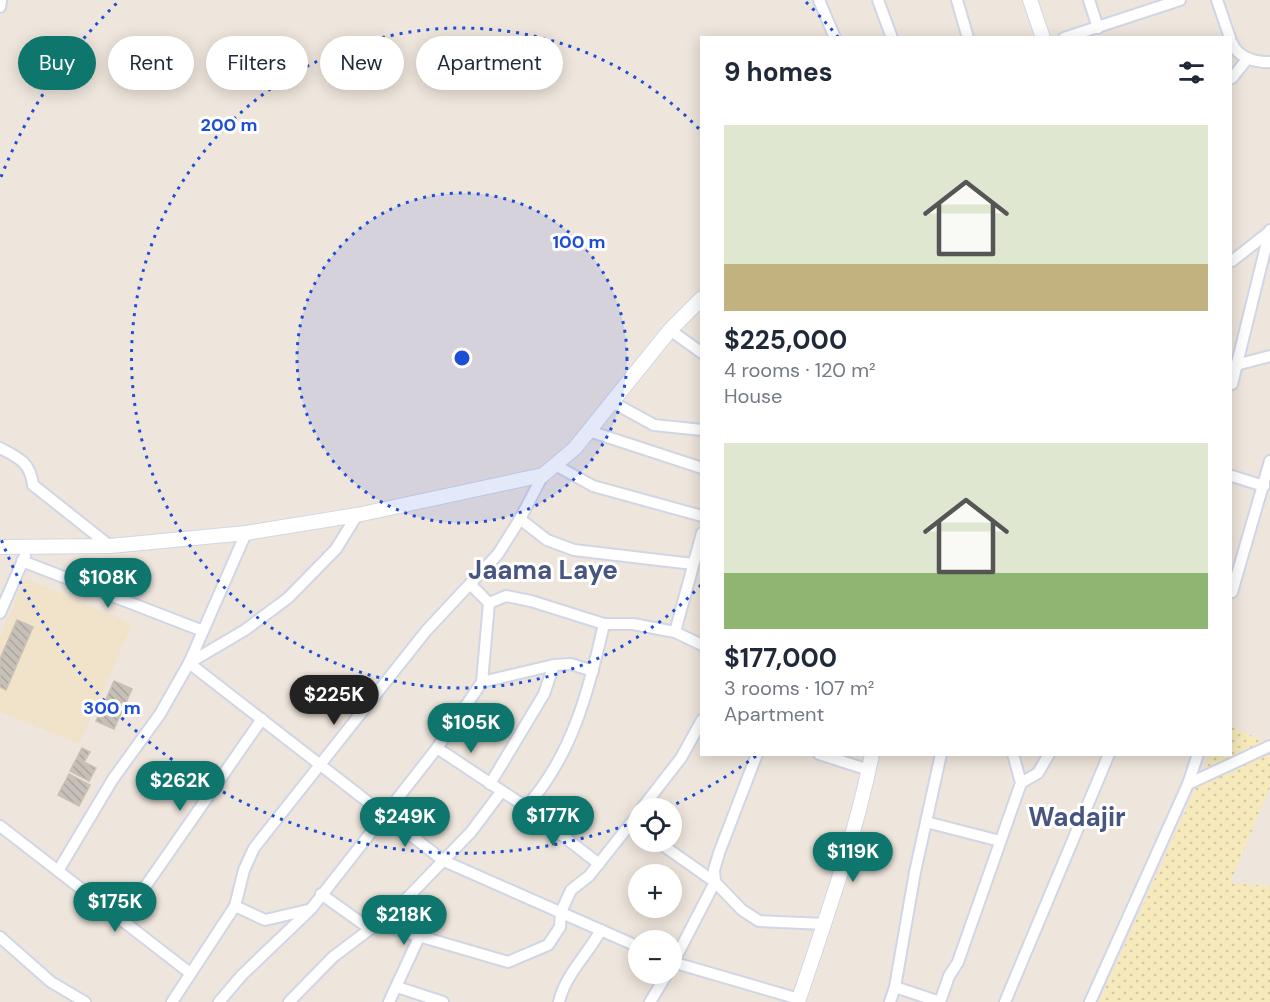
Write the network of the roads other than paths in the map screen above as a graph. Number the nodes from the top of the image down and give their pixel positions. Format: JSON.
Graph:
{"nodes":[{"id":1,"x":1,"y":0,"type":"edge"},
{"id":2,"x":819,"y":0,"type":"edge"},
{"id":3,"x":878,"y":0,"type":"edge"},
{"id":4,"x":957,"y":0,"type":"edge"},
{"id":5,"x":1030,"y":0,"type":"edge"},
{"id":6,"x":1089,"y":0,"type":"edge"},
{"id":7,"x":1180,"y":0,"type":"edge"},
{"id":8,"x":1217,"y":0,"type":"edge"},
{"id":9,"x":1157,"y":4,"type":"edge"},
{"id":10,"x":0,"y":7,"type":"edge"},
{"id":11,"x":1098,"y":28,"type":"junction"},
{"id":12,"x":834,"y":36,"type":"edge"},
{"id":13,"x":891,"y":36,"type":"edge"},
{"id":14,"x":967,"y":36,"type":"edge"},
{"id":15,"x":1042,"y":36,"type":"edge"},
{"id":16,"x":1071,"y":36,"type":"edge"},
{"id":17,"x":1229,"y":36,"type":"edge"},
{"id":18,"x":1232,"y":43,"type":"edge"},
{"id":19,"x":1248,"y":58,"type":"junction"},
{"id":20,"x":1270,"y":62,"type":"edge"},
{"id":21,"x":1232,"y":78,"type":"edge"},
{"id":22,"x":1270,"y":232,"type":"edge"},
{"id":23,"x":1232,"y":261,"type":"edge"},
{"id":24,"x":700,"y":300,"type":"edge"},
{"id":25,"x":670,"y":330,"type":"junction"},
{"id":26,"x":700,"y":351,"type":"edge"},
{"id":27,"x":1270,"y":356,"type":"edge"},
{"id":28,"x":1235,"y":365,"type":"edge"},
{"id":29,"x":1232,"y":384,"type":"edge"},
{"id":30,"x":612,"y":402,"type":"junction"},
{"id":31,"x":700,"y":430,"type":"edge"},
{"id":32,"x":589,"y":431,"type":"junction"},
{"id":33,"x":0,"y":448,"type":"edge"},
{"id":34,"x":1270,"y":461,"type":"edge"},
{"id":35,"x":557,"y":466,"type":"junction"},
{"id":36,"x":700,"y":467,"type":"edge"},
{"id":37,"x":543,"y":476,"type":"junction"},
{"id":38,"x":1232,"y":476,"type":"edge"},
{"id":39,"x":1264,"y":486,"type":"junction"},
{"id":40,"x":357,"y":515,"type":"junction"},
{"id":41,"x":700,"y":515,"type":"edge"},
{"id":42,"x":520,"y":519,"type":"junction"},
{"id":43,"x":246,"y":533,"type":"junction"},
{"id":44,"x":700,"y":540,"type":"edge"},
{"id":45,"x":111,"y":546,"type":"junction"},
{"id":46,"x":0,"y":547,"type":"edge"},
{"id":47,"x":28,"y":547,"type":"junction"},
{"id":48,"x":22,"y":561,"type":"junction"},
{"id":49,"x":693,"y":564,"type":"junction"},
{"id":50,"x":471,"y":585,"type":"junction"},
{"id":51,"x":1232,"y":592,"type":"edge"},
{"id":52,"x":489,"y":603,"type":"junction"},
{"id":53,"x":0,"y":613,"type":"edge"},
{"id":54,"x":604,"y":624,"type":"junction"},
{"id":55,"x":203,"y":631,"type":"junction"},
{"id":56,"x":675,"y":632,"type":"junction"},
{"id":57,"x":700,"y":644,"type":"edge"},
{"id":58,"x":189,"y":663,"type":"junction"},
{"id":59,"x":554,"y":665,"type":"junction"},
{"id":60,"x":593,"y":671,"type":"junction"},
{"id":61,"x":482,"y":682,"type":"junction"},
{"id":62,"x":262,"y":719,"type":"junction"},
{"id":63,"x":700,"y":724,"type":"edge"},
{"id":64,"x":1270,"y":746,"type":"edge"},
{"id":65,"x":437,"y":748,"type":"junction"},
{"id":66,"x":756,"y":756,"type":"edge"},
{"id":67,"x":825,"y":756,"type":"edge"},
{"id":68,"x":872,"y":756,"type":"edge"},
{"id":69,"x":941,"y":756,"type":"edge"},
{"id":70,"x":1013,"y":756,"type":"edge"},
{"id":71,"x":1048,"y":756,"type":"edge"},
{"id":72,"x":1108,"y":756,"type":"edge"},
{"id":73,"x":1197,"y":756,"type":"edge"},
{"id":74,"x":321,"y":765,"type":"junction"},
{"id":75,"x":869,"y":770,"type":"junction"},
{"id":76,"x":1021,"y":783,"type":"junction"},
{"id":77,"x":490,"y":784,"type":"junction"},
{"id":78,"x":1188,"y":784,"type":"junction"},
{"id":79,"x":501,"y":792,"type":"junction"},
{"id":80,"x":650,"y":798,"type":"edge"},
{"id":81,"x":526,"y":807,"type":"junction"},
{"id":82,"x":385,"y":812,"type":"junction"},
{"id":83,"x":926,"y":822,"type":"junction"},
{"id":84,"x":0,"y":826,"type":"edge"},
{"id":85,"x":628,"y":831,"type":"edge"},
{"id":86,"x":1000,"y":841,"type":"junction"},
{"id":87,"x":672,"y":852,"type":"edge"},
{"id":88,"x":444,"y":861,"type":"junction"},
{"id":89,"x":598,"y":864,"type":"junction"},
{"id":90,"x":58,"y":871,"type":"junction"},
{"id":91,"x":715,"y":882,"type":"junction"},
{"id":92,"x":321,"y":894,"type":"junction"},
{"id":93,"x":235,"y":906,"type":"junction"},
{"id":94,"x":311,"y":909,"type":"junction"},
{"id":95,"x":561,"y":912,"type":"junction"},
{"id":96,"x":122,"y":920,"type":"junction"},
{"id":97,"x":825,"y":924,"type":"junction"},
{"id":98,"x":381,"y":925,"type":"junction"},
{"id":99,"x":370,"y":929,"type":"junction"},
{"id":100,"x":601,"y":930,"type":"junction"},
{"id":101,"x":420,"y":935,"type":"junction"},
{"id":102,"x":0,"y":937,"type":"edge"},
{"id":103,"x":628,"y":942,"type":"edge"},
{"id":104,"x":682,"y":944,"type":"edge"},
{"id":105,"x":682,"y":966,"type":"edge"},
{"id":106,"x":190,"y":973,"type":"junction"},
{"id":107,"x":661,"y":984,"type":"edge"},
{"id":108,"x":397,"y":987,"type":"junction"},
{"id":109,"x":895,"y":987,"type":"junction"},
{"id":110,"x":799,"y":1001,"type":"edge"},
{"id":111,"x":86,"y":1002,"type":"edge"},
{"id":112,"x":172,"y":1002,"type":"edge"},
{"id":113,"x":219,"y":1002,"type":"edge"},
{"id":114,"x":289,"y":1002,"type":"edge"},
{"id":115,"x":389,"y":1002,"type":"edge"},
{"id":116,"x":443,"y":1002,"type":"edge"},
{"id":117,"x":559,"y":1002,"type":"edge"},
{"id":118,"x":650,"y":1002,"type":"edge"},
{"id":119,"x":890,"y":1002,"type":"edge"},
{"id":120,"x":1005,"y":1002,"type":"edge"},
{"id":121,"x":1090,"y":1002,"type":"edge"}],
"edges":[{"from":1,"to":10,"type":"street"},
{"from":2,"to":12,"type":"street"},
{"from":3,"to":13,"type":"street"},
{"from":4,"to":14,"type":"street"},
{"from":5,"to":15,"type":"street"},
{"from":6,"to":11,"type":"street"},
{"from":7,"to":9,"type":"street"},
{"from":8,"to":17,"type":"street"},
{"from":9,"to":11,"type":"street"},
{"from":11,"to":16,"type":"street"},
{"from":18,"to":19,"type":"street"},
{"from":19,"to":20,"type":"street"},
{"from":19,"to":21,"type":"street"},
{"from":22,"to":23,"type":"street"},
{"from":22,"to":28,"type":"street"},
{"from":24,"to":25,"type":"street"},
{"from":25,"to":26,"type":"street"},
{"from":25,"to":30,"type":"street"},
{"from":27,"to":28,"type":"street"},
{"from":28,"to":29,"type":"street"},
{"from":30,"to":31,"type":"street"},
{"from":30,"to":32,"type":"street"},
{"from":32,"to":35,"type":"street"},
{"from":32,"to":36,"type":"street"},
{"from":33,"to":45,"type":"street"},
{"from":34,"to":39,"type":"street"},
{"from":35,"to":37,"type":"street"},
{"from":35,"to":41,"type":"street"},
{"from":37,"to":40,"type":"street"},
{"from":37,"to":42,"type":"street"},
{"from":38,"to":39,"type":"street"},
{"from":39,"to":51,"type":"street"},
{"from":40,"to":43,"type":"street"},
{"from":40,"to":58,"type":"street"},
{"from":42,"to":49,"type":"street"},
{"from":42,"to":50,"type":"street"},
{"from":43,"to":45,"type":"street"},
{"from":43,"to":55,"type":"street"},
{"from":44,"to":49,"type":"street"},
{"from":45,"to":47,"type":"street"},
{"from":46,"to":47,"type":"street"},
{"from":47,"to":48,"type":"street"},
{"from":48,"to":53,"type":"street"},
{"from":48,"to":55,"type":"street"},
{"from":49,"to":56,"type":"street"},
{"from":50,"to":52,"type":"street"},
{"from":50,"to":74,"type":"street"},
{"from":52,"to":54,"type":"street"},
{"from":52,"to":61,"type":"street"},
{"from":54,"to":56,"type":"street"},
{"from":54,"to":60,"type":"street"},
{"from":55,"to":58,"type":"street"},
{"from":56,"to":57,"type":"street"},
{"from":58,"to":62,"type":"street"},
{"from":58,"to":90,"type":"street"},
{"from":59,"to":60,"type":"street"},
{"from":59,"to":61,"type":"street"},
{"from":59,"to":77,"type":"street"},
{"from":60,"to":81,"type":"street"},
{"from":61,"to":65,"type":"street"},
{"from":62,"to":74,"type":"street"},
{"from":62,"to":96,"type":"street"},
{"from":63,"to":80,"type":"street"},
{"from":64,"to":78,"type":"street"},
{"from":65,"to":77,"type":"street"},
{"from":65,"to":82,"type":"street"},
{"from":66,"to":91,"type":"street"},
{"from":67,"to":75,"type":"street"},
{"from":68,"to":75,"type":"street"},
{"from":69,"to":83,"type":"street"},
{"from":70,"to":76,"type":"street"},
{"from":71,"to":76,"type":"street"},
{"from":72,"to":120,"type":"street"},
{"from":73,"to":78,"type":"street"},
{"from":74,"to":82,"type":"street"},
{"from":74,"to":93,"type":"street"},
{"from":75,"to":97,"type":"street"},
{"from":76,"to":86,"type":"street"},
{"from":77,"to":79,"type":"street"},
{"from":78,"to":121,"type":"street"},
{"from":79,"to":81,"type":"street"},
{"from":79,"to":88,"type":"street"},
{"from":81,"to":89,"type":"street"},
{"from":82,"to":88,"type":"street"},
{"from":82,"to":92,"type":"street"},
{"from":83,"to":86,"type":"street"},
{"from":83,"to":109,"type":"street"},
{"from":84,"to":90,"type":"street"},
{"from":85,"to":89,"type":"street"},
{"from":86,"to":109,"type":"street"},
{"from":87,"to":91,"type":"street"},
{"from":88,"to":95,"type":"street"},
{"from":88,"to":98,"type":"street"},
{"from":89,"to":95,"type":"street"},
{"from":90,"to":96,"type":"street"},
{"from":91,"to":97,"type":"street"},
{"from":91,"to":104,"type":"street"},
{"from":92,"to":94,"type":"street"},
{"from":92,"to":99,"type":"street"},
{"from":93,"to":94,"type":"street"},
{"from":93,"to":106,"type":"street"},
{"from":94,"to":113,"type":"street"},
{"from":95,"to":100,"type":"street"},
{"from":95,"to":101,"type":"street"},
{"from":96,"to":106,"type":"street"},
{"from":97,"to":110,"type":"street"},
{"from":98,"to":99,"type":"street"},
{"from":98,"to":101,"type":"street"},
{"from":99,"to":114,"type":"street"},
{"from":100,"to":103,"type":"street"},
{"from":100,"to":117,"type":"street"},
{"from":101,"to":108,"type":"street"},
{"from":102,"to":111,"type":"street"},
{"from":105,"to":110,"type":"street"},
{"from":106,"to":112,"type":"street"},
{"from":107,"to":118,"type":"street"},
{"from":108,"to":115,"type":"street"},
{"from":108,"to":116,"type":"street"},
{"from":109,"to":119,"type":"street"}]}
